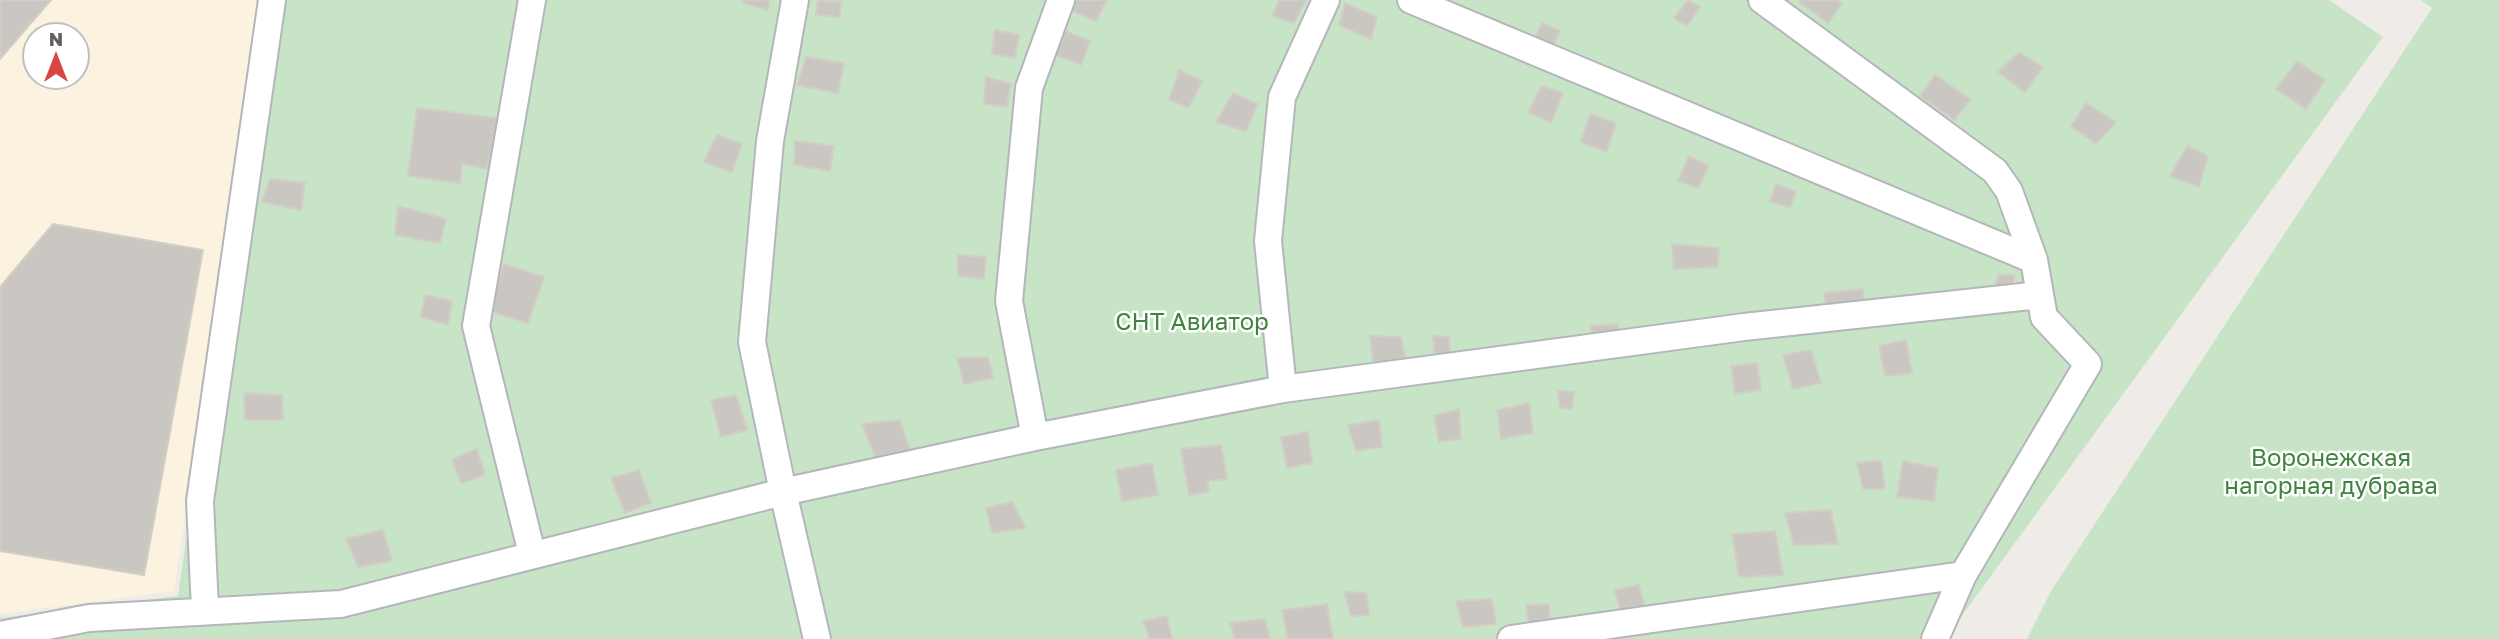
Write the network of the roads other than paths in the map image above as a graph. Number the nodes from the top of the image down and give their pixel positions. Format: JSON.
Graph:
{"nodes":[{"id":1,"x":272,"y":0,"type":"edge"},
{"id":2,"x":532,"y":0,"type":"edge"},
{"id":3,"x":795,"y":0,"type":"edge"},
{"id":4,"x":1060,"y":0,"type":"edge"},
{"id":5,"x":1326,"y":0,"type":"edge"},
{"id":6,"x":1411,"y":0,"type":"edge"},
{"id":7,"x":1762,"y":0,"type":"edge"},
{"id":8,"x":2034,"y":260,"type":"junction"},
{"id":9,"x":2040,"y":295,"type":"junction"},
{"id":10,"x":1283,"y":389,"type":"junction"},
{"id":11,"x":1035,"y":437,"type":"junction"},
{"id":12,"x":783,"y":492,"type":"junction"},
{"id":13,"x":532,"y":554,"type":"junction"},
{"id":14,"x":1963,"y":575,"type":"junction"},
{"id":15,"x":205,"y":610,"type":"junction"},
{"id":16,"x":0,"y":635,"type":"edge"},
{"id":17,"x":817,"y":639,"type":"edge"},
{"id":18,"x":1511,"y":639,"type":"edge"},
{"id":19,"x":1935,"y":639,"type":"edge"}],
"edges":[{"from":1,"to":15,"type":"street"},
{"from":2,"to":13,"type":"street"},
{"from":3,"to":12,"type":"street"},
{"from":4,"to":11,"type":"street"},
{"from":5,"to":10,"type":"street"},
{"from":6,"to":8,"type":"street"},
{"from":7,"to":8,"type":"street"},
{"from":8,"to":9,"type":"street"},
{"from":9,"to":10,"type":"street"},
{"from":9,"to":14,"type":"street"},
{"from":10,"to":11,"type":"street"},
{"from":11,"to":12,"type":"street"},
{"from":12,"to":13,"type":"street"},
{"from":12,"to":17,"type":"street"},
{"from":13,"to":15,"type":"street"},
{"from":14,"to":18,"type":"street"},
{"from":14,"to":19,"type":"street"},
{"from":15,"to":16,"type":"street"}]}
